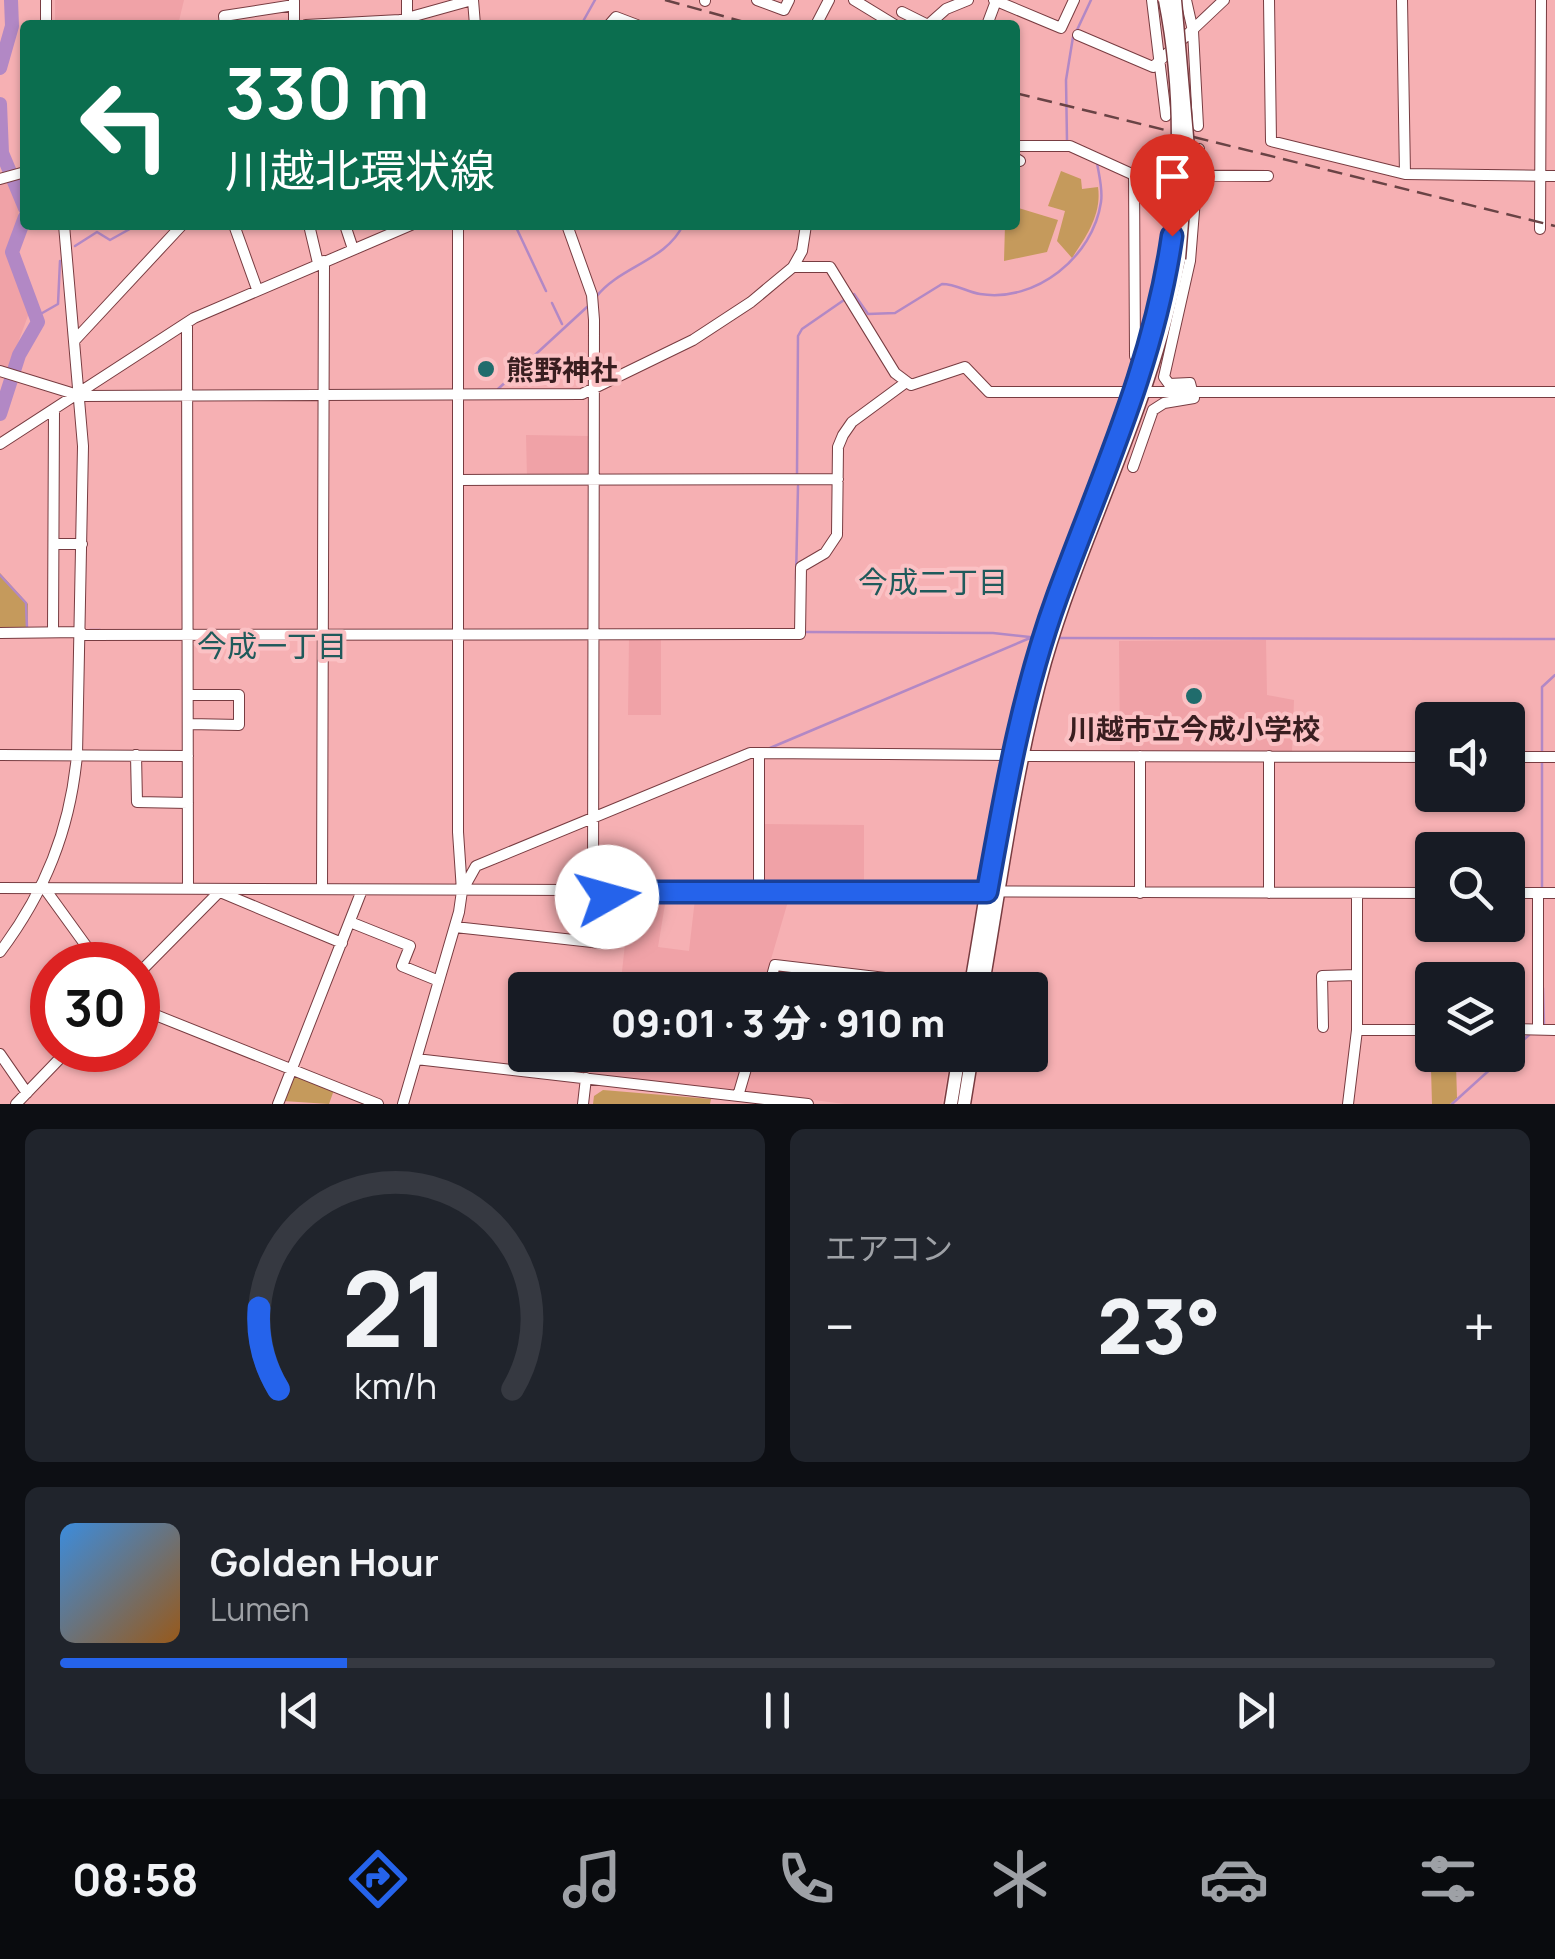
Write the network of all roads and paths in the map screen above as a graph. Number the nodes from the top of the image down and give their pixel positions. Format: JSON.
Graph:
{"nodes":[{"id":1,"x":472,"y":0,"type":"edge"},
{"id":2,"x":756,"y":0,"type":"edge"},
{"id":3,"x":788,"y":0,"type":"edge"},
{"id":4,"x":854,"y":0,"type":"edge"},
{"id":5,"x":910,"y":0,"type":"edge"},
{"id":6,"x":968,"y":0,"type":"edge"},
{"id":7,"x":995,"y":0,"type":"edge"},
{"id":8,"x":1074,"y":0,"type":"edge"},
{"id":9,"x":1152,"y":0,"type":"edge"},
{"id":10,"x":1164,"y":0,"type":"edge"},
{"id":11,"x":1175,"y":0,"type":"edge"},
{"id":12,"x":1186,"y":0,"type":"edge"},
{"id":13,"x":1224,"y":0,"type":"edge"},
{"id":14,"x":1269,"y":0,"type":"edge"},
{"id":15,"x":1402,"y":0,"type":"edge"},
{"id":16,"x":1541,"y":0,"type":"edge"},
{"id":17,"x":294,"y":2,"type":"edge"},
{"id":18,"x":902,"y":12,"type":"junction"},
{"id":19,"x":224,"y":20,"type":"edge"},
{"id":20,"x":413,"y":20,"type":"edge"},
{"id":21,"x":888,"y":20,"type":"edge"},
{"id":22,"x":898,"y":20,"type":"edge"},
{"id":23,"x":918,"y":20,"type":"edge"},
{"id":24,"x":932,"y":20,"type":"edge"},
{"id":25,"x":1193,"y":31,"type":"junction"},
{"id":26,"x":1070,"y":32,"type":"junction"},
{"id":27,"x":1161,"y":60,"type":"junction"},
{"id":28,"x":1166,"y":116,"type":"dead end"},
{"id":29,"x":1198,"y":126,"type":"dead end"},
{"id":30,"x":1020,"y":146,"type":"edge"},
{"id":31,"x":1199,"y":149,"type":"dead end"},
{"id":32,"x":1405,"y":174,"type":"junction"},
{"id":33,"x":1134,"y":176,"type":"junction"},
{"id":34,"x":1199,"y":176,"type":"junction"},
{"id":35,"x":1268,"y":176,"type":"dead end"},
{"id":36,"x":1540,"y":176,"type":"junction"},
{"id":37,"x":1555,"y":176,"type":"edge"},
{"id":38,"x":1540,"y":229,"type":"dead end"},
{"id":39,"x":64,"y":230,"type":"edge"},
{"id":40,"x":177,"y":230,"type":"edge"},
{"id":41,"x":236,"y":230,"type":"edge"},
{"id":42,"x":310,"y":230,"type":"edge"},
{"id":43,"x":346,"y":230,"type":"edge"},
{"id":44,"x":383,"y":230,"type":"edge"},
{"id":45,"x":458,"y":230,"type":"edge"},
{"id":46,"x":569,"y":230,"type":"edge"},
{"id":47,"x":805,"y":230,"type":"edge"},
{"id":48,"x":352,"y":249,"type":"junction"},
{"id":49,"x":1174,"y":259,"type":"junction"},
{"id":50,"x":321,"y":262,"type":"junction"},
{"id":51,"x":793,"y":267,"type":"junction"},
{"id":52,"x":257,"y":289,"type":"junction"},
{"id":53,"x":187,"y":324,"type":"junction"},
{"id":54,"x":75,"y":340,"type":"junction"},
{"id":55,"x":1146,"y":358,"type":"junction"},
{"id":56,"x":3,"y":371,"type":"edge"},
{"id":57,"x":905,"y":383,"type":"junction"},
{"id":58,"x":594,"y":392,"type":"junction"},
{"id":59,"x":1194,"y":392,"type":"junction"},
{"id":60,"x":1555,"y":392,"type":"edge"},
{"id":61,"x":1141,"y":393,"type":"junction"},
{"id":62,"x":81,"y":396,"type":"junction"},
{"id":63,"x":188,"y":396,"type":"junction"},
{"id":64,"x":324,"y":396,"type":"junction"},
{"id":65,"x":458,"y":396,"type":"junction"},
{"id":66,"x":54,"y":410,"type":"junction"},
{"id":67,"x":0,"y":444,"type":"edge"},
{"id":68,"x":1134,"y":466,"type":"dead end"},
{"id":69,"x":838,"y":478,"type":"junction"},
{"id":70,"x":458,"y":480,"type":"junction"},
{"id":71,"x":593,"y":481,"type":"junction"},
{"id":72,"x":54,"y":544,"type":"junction"},
{"id":73,"x":82,"y":544,"type":"junction"},
{"id":74,"x":53,"y":632,"type":"junction"},
{"id":75,"x":0,"y":633,"type":"edge"},
{"id":76,"x":81,"y":634,"type":"junction"},
{"id":77,"x":190,"y":634,"type":"junction"},
{"id":78,"x":324,"y":634,"type":"junction"},
{"id":79,"x":458,"y":634,"type":"junction"},
{"id":80,"x":593,"y":635,"type":"junction"},
{"id":81,"x":189,"y":695,"type":"junction"},
{"id":82,"x":188,"y":724,"type":"junction"},
{"id":83,"x":0,"y":755,"type":"edge"},
{"id":84,"x":77,"y":755,"type":"junction"},
{"id":85,"x":758,"y":755,"type":"junction"},
{"id":86,"x":136,"y":756,"type":"junction"},
{"id":87,"x":188,"y":756,"type":"junction"},
{"id":88,"x":1018,"y":756,"type":"junction"},
{"id":89,"x":1140,"y":756,"type":"junction"},
{"id":90,"x":1270,"y":756,"type":"junction"},
{"id":91,"x":1415,"y":757,"type":"edge"},
{"id":92,"x":1525,"y":757,"type":"edge"},
{"id":93,"x":1555,"y":757,"type":"edge"},
{"id":94,"x":188,"y":803,"type":"junction"},
{"id":95,"x":593,"y":820,"type":"junction"},
{"id":96,"x":0,"y":888,"type":"edge"},
{"id":97,"x":44,"y":888,"type":"junction"},
{"id":98,"x":188,"y":889,"type":"junction"},
{"id":99,"x":322,"y":889,"type":"junction"},
{"id":100,"x":220,"y":890,"type":"junction"},
{"id":101,"x":362,"y":890,"type":"junction"},
{"id":102,"x":462,"y":890,"type":"junction"},
{"id":103,"x":593,"y":892,"type":"junction"},
{"id":104,"x":608,"y":892,"type":"junction"},
{"id":105,"x":759,"y":892,"type":"junction"},
{"id":106,"x":993,"y":892,"type":"junction"},
{"id":107,"x":1270,"y":892,"type":"junction"},
{"id":108,"x":1357,"y":892,"type":"junction"},
{"id":109,"x":1140,"y":893,"type":"junction"},
{"id":110,"x":1415,"y":893,"type":"edge"},
{"id":111,"x":1546,"y":893,"type":"edge"},
{"id":112,"x":350,"y":922,"type":"junction"},
{"id":113,"x":455,"y":927,"type":"junction"},
{"id":114,"x":83,"y":942,"type":"edge"},
{"id":115,"x":342,"y":943,"type":"junction"},
{"id":116,"x":160,"y":951,"type":"edge"},
{"id":117,"x":0,"y":952,"type":"edge"},
{"id":118,"x":773,"y":972,"type":"edge"},
{"id":119,"x":833,"y":972,"type":"edge"},
{"id":120,"x":977,"y":972,"type":"edge"},
{"id":121,"x":1358,"y":975,"type":"junction"},
{"id":122,"x":439,"y":980,"type":"junction"},
{"id":123,"x":160,"y":1017,"type":"edge"},
{"id":124,"x":1323,"y":1027,"type":"dead end"},
{"id":125,"x":1525,"y":1029,"type":"edge"},
{"id":126,"x":1538,"y":1029,"type":"junction"},
{"id":127,"x":1357,"y":1030,"type":"junction"},
{"id":128,"x":1415,"y":1030,"type":"edge"},
{"id":129,"x":1555,"y":1030,"type":"edge"},
{"id":130,"x":0,"y":1054,"type":"edge"},
{"id":131,"x":416,"y":1058,"type":"junction"},
{"id":132,"x":292,"y":1070,"type":"junction"},
{"id":133,"x":47,"y":1072,"type":"edge"},
{"id":134,"x":745,"y":1072,"type":"edge"},
{"id":135,"x":956,"y":1072,"type":"edge"},
{"id":136,"x":969,"y":1072,"type":"edge"},
{"id":137,"x":586,"y":1078,"type":"junction"},
{"id":138,"x":27,"y":1093,"type":"junction"},
{"id":139,"x":738,"y":1096,"type":"junction"},
{"id":140,"x":16,"y":1104,"type":"edge"},
{"id":141,"x":278,"y":1104,"type":"edge"},
{"id":142,"x":378,"y":1104,"type":"edge"},
{"id":143,"x":403,"y":1104,"type":"edge"},
{"id":144,"x":583,"y":1104,"type":"edge"},
{"id":145,"x":808,"y":1104,"type":"edge"},
{"id":146,"x":951,"y":1104,"type":"edge"},
{"id":147,"x":964,"y":1104,"type":"edge"},
{"id":148,"x":1348,"y":1104,"type":"edge"}],
"edges":[{"from":1,"to":20,"type":"street"},
{"from":2,"to":3,"type":"street"},
{"from":4,"to":21,"type":"street"},
{"from":5,"to":18,"type":"street"},
{"from":6,"to":24,"type":"street"},
{"from":7,"to":26,"type":"street"},
{"from":8,"to":26,"type":"street"},
{"from":9,"to":27,"type":"street"},
{"from":10,"to":49,"type":"main road","bridge":true},
{"from":11,"to":49,"type":"main road","bridge":true},
{"from":12,"to":25,"type":"street"},
{"from":13,"to":25,"type":"street"},
{"from":14,"to":32,"type":"street"},
{"from":15,"to":32,"type":"street"},
{"from":16,"to":36,"type":"street"},
{"from":17,"to":19,"type":"street"},
{"from":18,"to":22,"type":"street"},
{"from":18,"to":23,"type":"street"},
{"from":25,"to":27,"type":"street"},
{"from":25,"to":29,"type":"street"},
{"from":26,"to":27,"type":"street"},
{"from":27,"to":28,"type":"street"},
{"from":30,"to":33,"type":"street"},
{"from":31,"to":34,"type":"street"},
{"from":32,"to":36,"type":"street"},
{"from":33,"to":34,"type":"street"},
{"from":33,"to":55,"type":"street"},
{"from":34,"to":35,"type":"street"},
{"from":34,"to":59,"type":"street"},
{"from":36,"to":37,"type":"street"},
{"from":36,"to":38,"type":"street"},
{"from":39,"to":54,"type":"street"},
{"from":40,"to":54,"type":"street"},
{"from":41,"to":52,"type":"street"},
{"from":42,"to":50,"type":"street"},
{"from":43,"to":48,"type":"street"},
{"from":44,"to":48,"type":"street"},
{"from":45,"to":65,"type":"street"},
{"from":46,"to":58,"type":"street"},
{"from":47,"to":51,"type":"street"},
{"from":48,"to":50,"type":"street"},
{"from":49,"to":55,"type":"main road"},
{"from":49,"to":61,"type":"main road"},
{"from":50,"to":52,"type":"street"},
{"from":50,"to":64,"type":"street"},
{"from":51,"to":57,"type":"street"},
{"from":51,"to":58,"type":"street"},
{"from":52,"to":53,"type":"street"},
{"from":53,"to":62,"type":"street"},
{"from":53,"to":63,"type":"street"},
{"from":54,"to":62,"type":"street"},
{"from":55,"to":61,"type":"main road"},
{"from":56,"to":62,"type":"street"},
{"from":57,"to":61,"type":"street"},
{"from":57,"to":69,"type":"street"},
{"from":58,"to":65,"type":"street"},
{"from":58,"to":71,"type":"street"},
{"from":59,"to":60,"type":"street"},
{"from":59,"to":61,"type":"street"},
{"from":59,"to":68,"type":"street"},
{"from":61,"to":88,"type":"main road"},
{"from":62,"to":63,"type":"street"},
{"from":62,"to":66,"type":"street"},
{"from":62,"to":73,"type":"street"},
{"from":63,"to":64,"type":"street"},
{"from":63,"to":77,"type":"street"},
{"from":64,"to":65,"type":"street"},
{"from":64,"to":78,"type":"street"},
{"from":65,"to":70,"type":"street"},
{"from":66,"to":67,"type":"street"},
{"from":66,"to":72,"type":"street"},
{"from":69,"to":71,"type":"street"},
{"from":69,"to":80,"type":"street"},
{"from":70,"to":71,"type":"street"},
{"from":70,"to":79,"type":"street"},
{"from":71,"to":80,"type":"street"},
{"from":72,"to":73,"type":"street"},
{"from":72,"to":74,"type":"street"},
{"from":73,"to":76,"type":"street"},
{"from":74,"to":75,"type":"street"},
{"from":74,"to":76,"type":"street"},
{"from":76,"to":77,"type":"street"},
{"from":76,"to":84,"type":"street"},
{"from":77,"to":78,"type":"street"},
{"from":77,"to":81,"type":"street"},
{"from":78,"to":79,"type":"street"},
{"from":78,"to":99,"type":"street"},
{"from":79,"to":80,"type":"street"},
{"from":79,"to":102,"type":"street"},
{"from":80,"to":95,"type":"street"},
{"from":81,"to":82,"type":"street"},
{"from":81,"to":82,"type":"street"},
{"from":82,"to":87,"type":"street"},
{"from":83,"to":84,"type":"street"},
{"from":84,"to":86,"type":"street"},
{"from":84,"to":97,"type":"street"},
{"from":85,"to":88,"type":"street"},
{"from":85,"to":95,"type":"street"},
{"from":85,"to":105,"type":"street"},
{"from":86,"to":87,"type":"street"},
{"from":86,"to":94,"type":"street"},
{"from":87,"to":94,"type":"street"},
{"from":88,"to":89,"type":"street"},
{"from":88,"to":106,"type":"main road"},
{"from":89,"to":90,"type":"street"},
{"from":89,"to":109,"type":"street"},
{"from":90,"to":91,"type":"street"},
{"from":90,"to":107,"type":"street"},
{"from":92,"to":93,"type":"street"},
{"from":94,"to":98,"type":"street"},
{"from":95,"to":102,"type":"street"},
{"from":95,"to":103,"type":"street"},
{"from":96,"to":97,"type":"street"},
{"from":97,"to":98,"type":"street"},
{"from":97,"to":114,"type":"street"},
{"from":97,"to":117,"type":"street"},
{"from":98,"to":100,"type":"street"},
{"from":99,"to":100,"type":"street"},
{"from":99,"to":101,"type":"street"},
{"from":100,"to":115,"type":"street"},
{"from":100,"to":116,"type":"street"},
{"from":101,"to":102,"type":"street"},
{"from":101,"to":112,"type":"street"},
{"from":102,"to":103,"type":"street"},
{"from":102,"to":113,"type":"street"},
{"from":103,"to":104,"type":"street"},
{"from":104,"to":105,"type":"street"},
{"from":104,"to":113,"type":"street"},
{"from":105,"to":106,"type":"street"},
{"from":106,"to":109,"type":"street"},
{"from":106,"to":120,"type":"main road"},
{"from":107,"to":108,"type":"street"},
{"from":107,"to":109,"type":"street"},
{"from":108,"to":110,"type":"street"},
{"from":108,"to":121,"type":"street"},
{"from":111,"to":126,"type":"street"},
{"from":112,"to":115,"type":"street"},
{"from":112,"to":122,"type":"street"},
{"from":113,"to":122,"type":"street"},
{"from":115,"to":132,"type":"street"},
{"from":118,"to":119,"type":"street"},
{"from":121,"to":124,"type":"street"},
{"from":121,"to":127,"type":"street"},
{"from":122,"to":131,"type":"street"},
{"from":123,"to":132,"type":"street"},
{"from":125,"to":126,"type":"street"},
{"from":126,"to":129,"type":"street"},
{"from":127,"to":128,"type":"street"},
{"from":127,"to":148,"type":"street"},
{"from":130,"to":138,"type":"street"},
{"from":131,"to":137,"type":"street"},
{"from":131,"to":143,"type":"street"},
{"from":132,"to":141,"type":"street"},
{"from":132,"to":142,"type":"street"},
{"from":133,"to":138,"type":"street"},
{"from":134,"to":139,"type":"street"},
{"from":135,"to":146,"type":"main road"},
{"from":136,"to":147,"type":"main road"},
{"from":137,"to":139,"type":"street"},
{"from":137,"to":144,"type":"street"},
{"from":138,"to":140,"type":"street"},
{"from":139,"to":145,"type":"street"}]}
